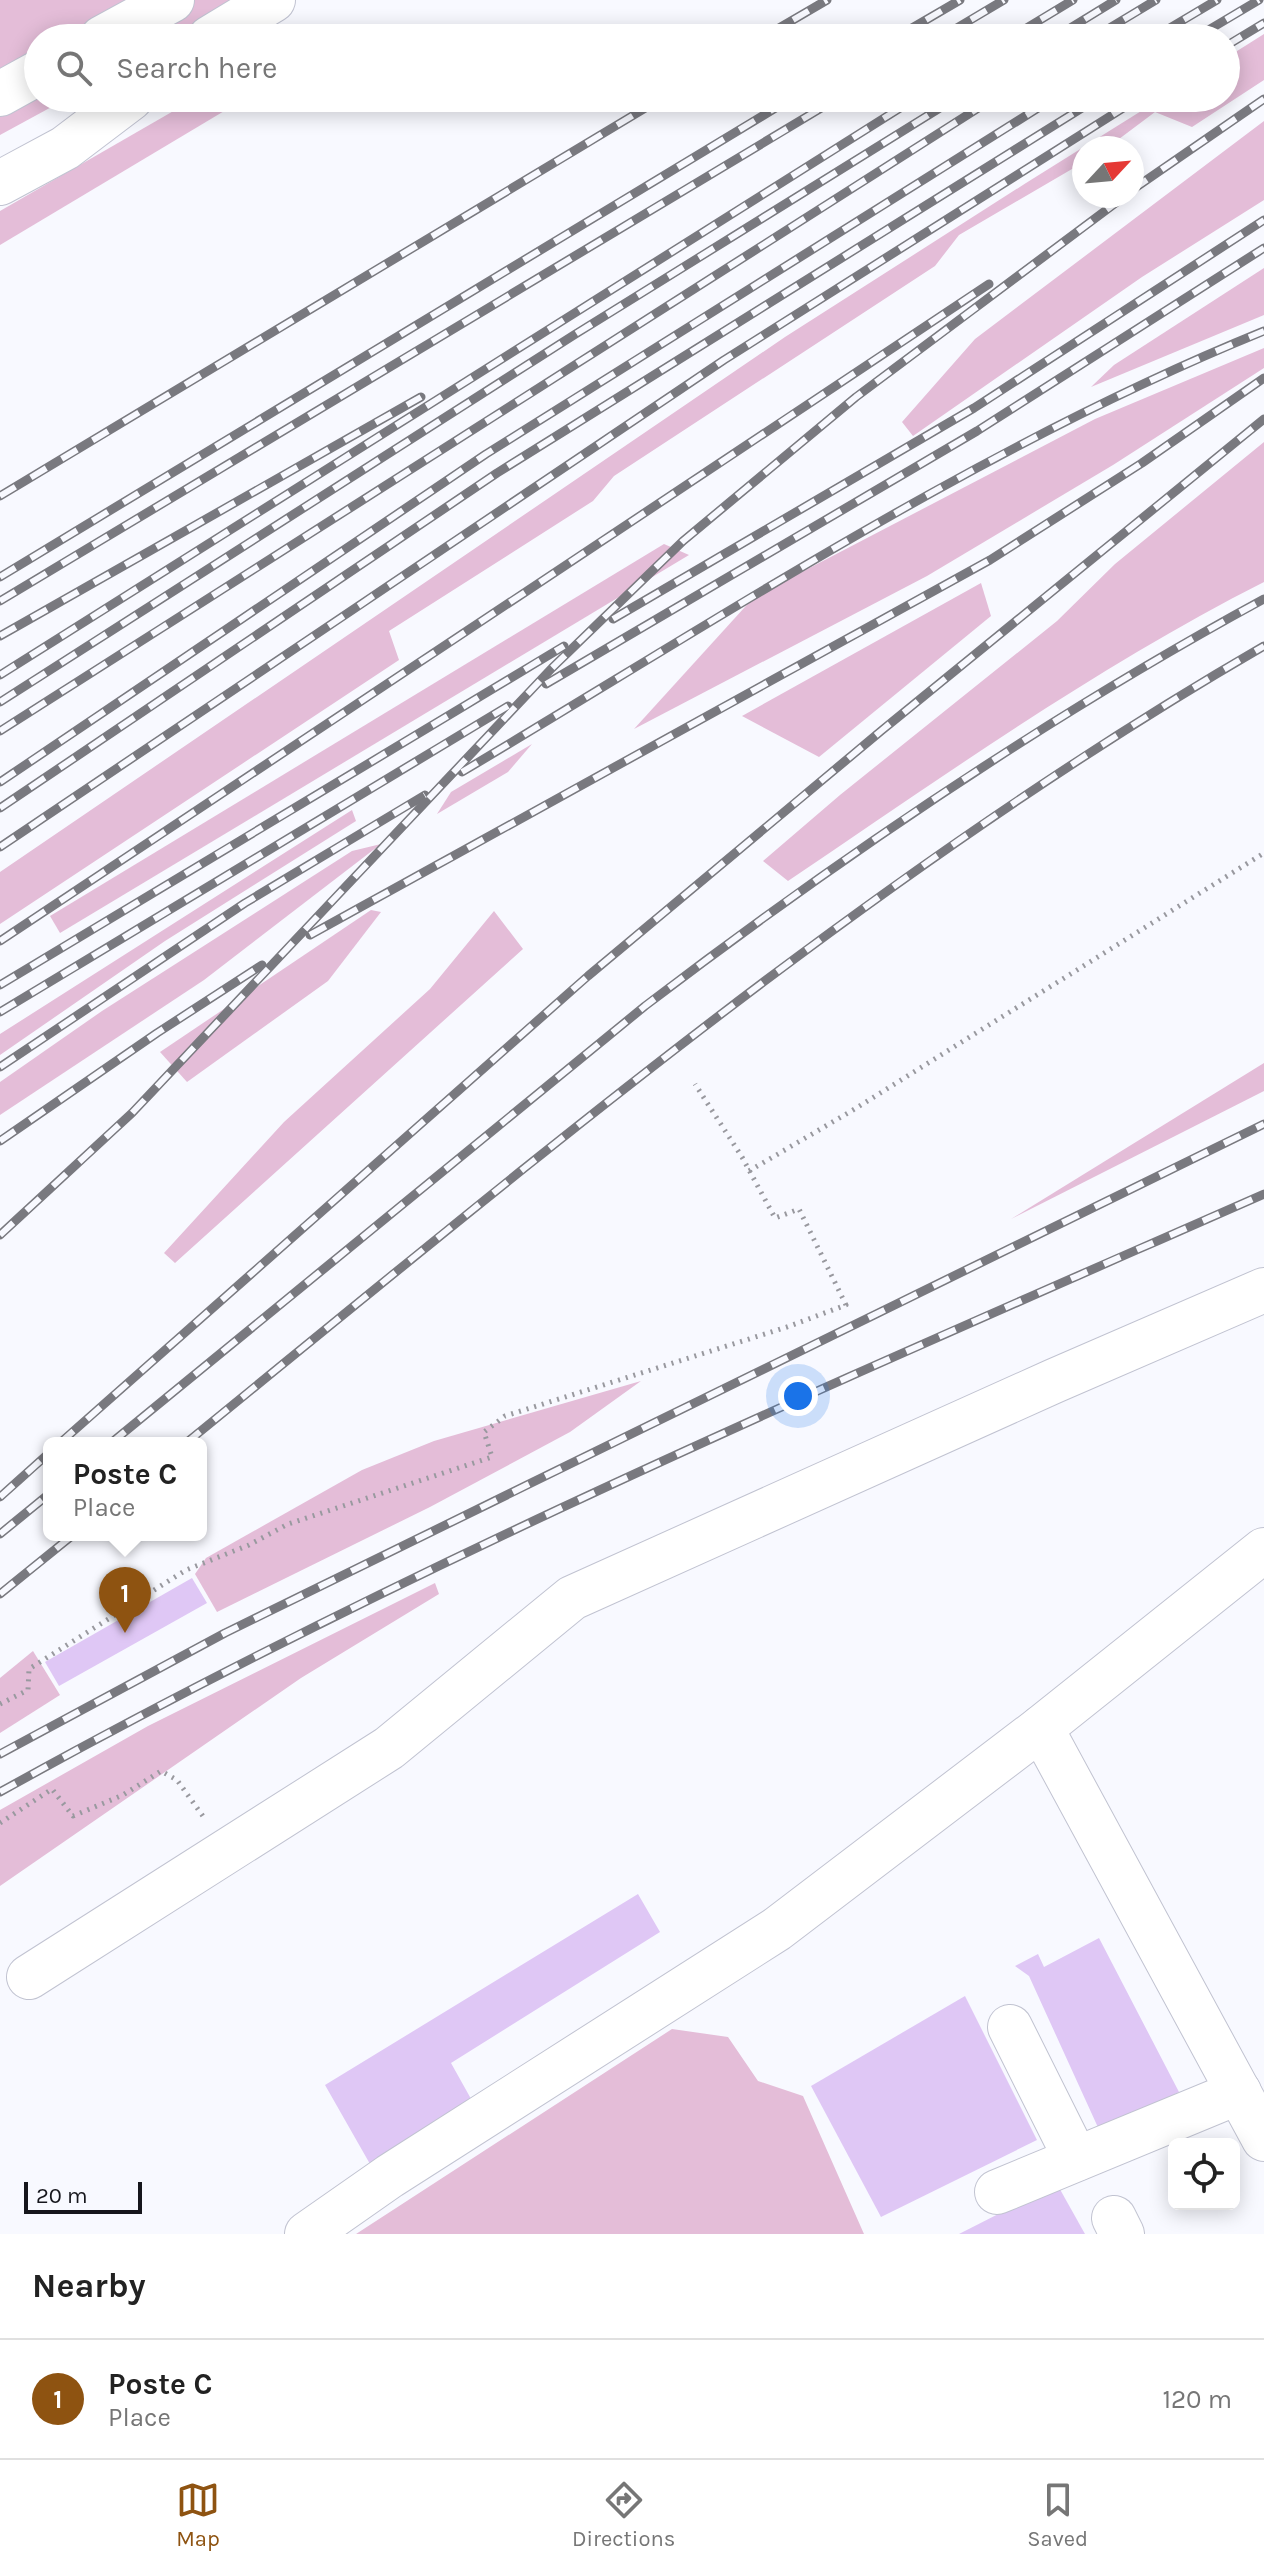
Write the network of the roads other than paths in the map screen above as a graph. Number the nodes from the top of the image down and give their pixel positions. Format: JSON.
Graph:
{"nodes":[{"id":1,"x":172,"y":0,"type":"edge"},
{"id":2,"x":273,"y":0,"type":"edge"},
{"id":3,"x":128,"y":24,"type":"edge"},
{"id":4,"x":233,"y":24,"type":"edge"},
{"id":5,"x":24,"y":81,"type":"edge"},
{"id":6,"x":0,"y":94,"type":"edge"},
{"id":7,"x":113,"y":112,"type":"edge"},
{"id":8,"x":0,"y":183,"type":"edge"},
{"id":9,"x":1264,"y":1290,"type":"edge"},
{"id":10,"x":1264,"y":1550,"type":"edge"},
{"id":11,"x":1041,"y":1728,"type":"junction"},
{"id":12,"x":29,"y":1977,"type":"dead end"},
{"id":13,"x":1010,"y":2027,"type":"dead end"},
{"id":14,"x":1239,"y":2092,"type":"junction"},
{"id":15,"x":1264,"y":2139,"type":"edge"},
{"id":16,"x":1076,"y":2159,"type":"junction"},
{"id":17,"x":997,"y":2192,"type":"dead end"},
{"id":18,"x":307,"y":2234,"type":"edge"}],
"edges":[{"from":1,"to":3,"type":"lane"},
{"from":2,"to":4,"type":"lane"},
{"from":5,"to":6,"type":"lane"},
{"from":7,"to":8,"type":"lane"},
{"from":9,"to":12,"type":"lane"},
{"from":10,"to":11,"type":"lane"},
{"from":11,"to":14,"type":"lane"},
{"from":11,"to":18,"type":"lane"},
{"from":13,"to":16,"type":"lane"},
{"from":14,"to":15,"type":"lane"},
{"from":14,"to":16,"type":"lane"},
{"from":16,"to":17,"type":"lane"}]}
